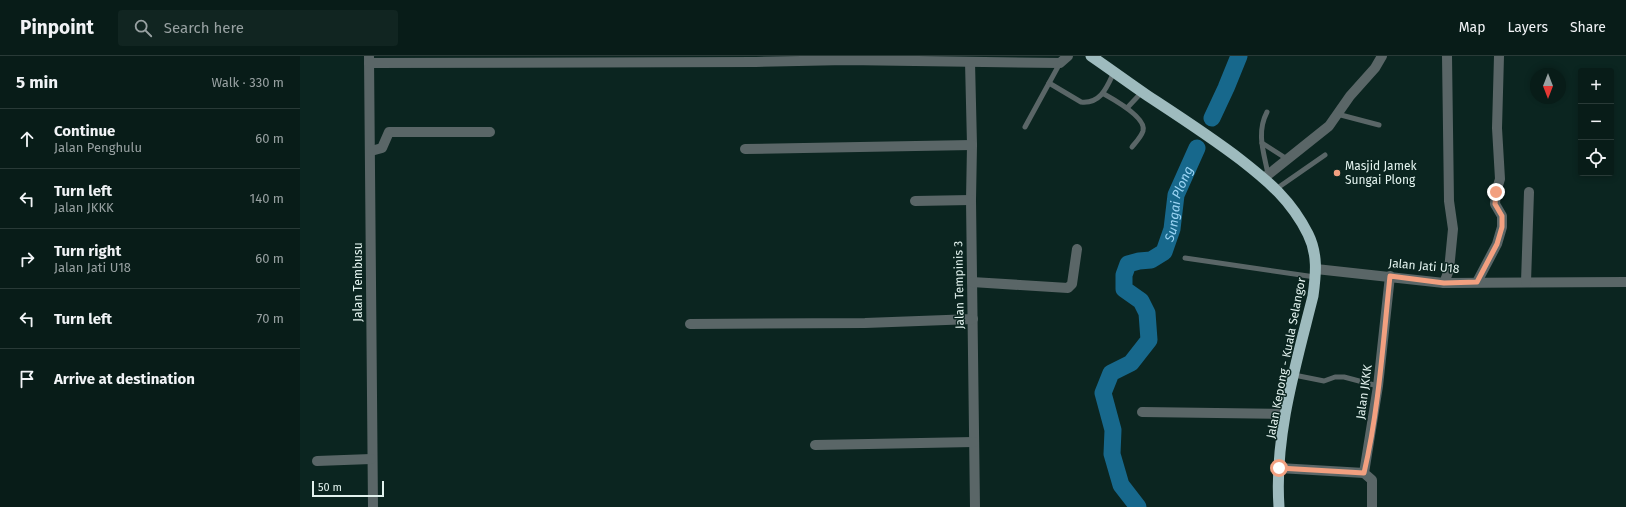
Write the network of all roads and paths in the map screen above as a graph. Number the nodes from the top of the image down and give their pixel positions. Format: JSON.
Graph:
{"nodes":[{"id":1,"x":1068,"y":56,"type":"edge"},
{"id":2,"x":1091,"y":56,"type":"edge"},
{"id":3,"x":1382,"y":56,"type":"edge"},
{"id":4,"x":1447,"y":56,"type":"edge"},
{"id":5,"x":1499,"y":56,"type":"edge"},
{"id":6,"x":846,"y":58,"type":"edge"},
{"id":7,"x":369,"y":59,"type":"edge"},
{"id":8,"x":756,"y":59,"type":"edge"},
{"id":9,"x":810,"y":59,"type":"edge"},
{"id":10,"x":502,"y":60,"type":"edge"},
{"id":11,"x":572,"y":60,"type":"edge"},
{"id":12,"x":970,"y":62,"type":"junction"},
{"id":13,"x":1060,"y":63,"type":"junction"},
{"id":14,"x":1114,"y":72,"type":"junction"},
{"id":15,"x":1049,"y":82,"type":"junction"},
{"id":16,"x":1142,"y":92,"type":"junction"},
{"id":17,"x":1104,"y":94,"type":"junction"},
{"id":18,"x":1127,"y":108,"type":"junction"},
{"id":19,"x":1267,"y":112,"type":"dead end"},
{"id":20,"x":1337,"y":114,"type":"junction"},
{"id":21,"x":1379,"y":124,"type":"dead end"},
{"id":22,"x":1025,"y":127,"type":"dead end"},
{"id":23,"x":490,"y":132,"type":"dead end"},
{"id":24,"x":1262,"y":143,"type":"junction"},
{"id":25,"x":972,"y":145,"type":"junction"},
{"id":26,"x":1132,"y":147,"type":"dead end"},
{"id":27,"x":745,"y":150,"type":"dead end"},
{"id":28,"x":371,"y":151,"type":"junction"},
{"id":29,"x":1325,"y":155,"type":"dead end"},
{"id":30,"x":1287,"y":159,"type":"junction"},
{"id":31,"x":1266,"y":176,"type":"junction"},
{"id":32,"x":1276,"y":189,"type":"junction"},
{"id":33,"x":1529,"y":192,"type":"dead end"},
{"id":34,"x":971,"y":200,"type":"junction"},
{"id":35,"x":915,"y":201,"type":"dead end"},
{"id":36,"x":1077,"y":249,"type":"dead end"},
{"id":37,"x":1185,"y":258,"type":"dead end"},
{"id":38,"x":1316,"y":273,"type":"junction"},
{"id":39,"x":1390,"y":276,"type":"junction"},
{"id":40,"x":972,"y":282,"type":"junction"},
{"id":41,"x":1477,"y":282,"type":"junction"},
{"id":42,"x":1526,"y":282,"type":"junction"},
{"id":43,"x":1626,"y":282,"type":"edge"},
{"id":44,"x":1444,"y":283,"type":"junction"},
{"id":45,"x":972,"y":319,"type":"junction"},
{"id":46,"x":690,"y":324,"type":"dead end"},
{"id":47,"x":1294,"y":375,"type":"junction"},
{"id":48,"x":1378,"y":386,"type":"junction"},
{"id":49,"x":1142,"y":412,"type":"dead end"},
{"id":50,"x":1285,"y":414,"type":"junction"},
{"id":51,"x":974,"y":442,"type":"junction"},
{"id":52,"x":815,"y":445,"type":"dead end"},
{"id":53,"x":371,"y":459,"type":"junction"},
{"id":54,"x":317,"y":461,"type":"dead end"},
{"id":55,"x":1279,"y":468,"type":"junction"},
{"id":56,"x":1364,"y":473,"type":"junction"},
{"id":57,"x":373,"y":507,"type":"edge"},
{"id":58,"x":975,"y":507,"type":"edge"},
{"id":59,"x":1279,"y":507,"type":"edge"},
{"id":60,"x":1372,"y":507,"type":"edge"}],
"edges":[{"from":1,"to":13,"type":"street"},
{"from":2,"to":14,"type":"highway","name":"Jalan Kepong - Kuala Selangor"},
{"from":3,"to":20,"type":"street"},
{"from":4,"to":44,"type":"street"},
{"from":5,"to":41,"type":"street"},
{"from":6,"to":9,"type":"street"},
{"from":6,"to":12,"type":"street"},
{"from":7,"to":10,"type":"street"},
{"from":7,"to":28,"type":"street","name":"Jalan Tembusu"},
{"from":8,"to":9,"type":"street"},
{"from":8,"to":11,"type":"street"},
{"from":10,"to":11,"type":"street"},
{"from":12,"to":13,"type":"street"},
{"from":12,"to":25,"type":"street","name":"Jalan Tempinis 3"},
{"from":13,"to":15,"type":"lane"},
{"from":14,"to":16,"type":"highway","name":"Jalan Kepong - Kuala Selangor"},
{"from":14,"to":17,"type":"lane"},
{"from":15,"to":17,"type":"lane"},
{"from":15,"to":22,"type":"lane"},
{"from":16,"to":18,"type":"lane"},
{"from":16,"to":31,"type":"highway","name":"Jalan Kepong - Kuala Selangor"},
{"from":17,"to":18,"type":"lane"},
{"from":18,"to":26,"type":"lane"},
{"from":19,"to":24,"type":"lane"},
{"from":20,"to":21,"type":"lane"},
{"from":20,"to":30,"type":"street"},
{"from":23,"to":28,"type":"street"},
{"from":24,"to":30,"type":"lane"},
{"from":24,"to":31,"type":"lane"},
{"from":25,"to":27,"type":"street"},
{"from":25,"to":34,"type":"street","name":"Jalan Tempinis 3"},
{"from":28,"to":53,"type":"street","name":"Jalan Tembusu"},
{"from":29,"to":32,"type":"lane"},
{"from":30,"to":31,"type":"street"},
{"from":31,"to":32,"type":"highway","name":"Jalan Kepong - Kuala Selangor"},
{"from":32,"to":38,"type":"highway","name":"Jalan Kepong - Kuala Selangor"},
{"from":33,"to":42,"type":"street"},
{"from":34,"to":35,"type":"street"},
{"from":34,"to":40,"type":"street","name":"Jalan Tempinis 3"},
{"from":36,"to":40,"type":"street"},
{"from":37,"to":38,"type":"lane"},
{"from":38,"to":39,"type":"street","name":"Jalan Jati U18"},
{"from":38,"to":47,"type":"highway","name":"Jalan Kepong - Kuala Selangor"},
{"from":39,"to":44,"type":"street","name":"Jalan Jati U18"},
{"from":39,"to":48,"type":"street","name":"Jalan JKKK"},
{"from":40,"to":45,"type":"street","name":"Jalan Tempinis 3"},
{"from":41,"to":42,"type":"street","name":"Jalan Jati U18"},
{"from":41,"to":44,"type":"street","name":"Jalan Jati U18"},
{"from":42,"to":43,"type":"street","name":"Jalan Jati U18"},
{"from":45,"to":46,"type":"street"},
{"from":45,"to":51,"type":"street","name":"Jalan Tempinis 3"},
{"from":47,"to":48,"type":"lane"},
{"from":47,"to":50,"type":"highway","name":"Jalan Kepong - Kuala Selangor"},
{"from":48,"to":56,"type":"street","name":"Jalan JKKK"},
{"from":49,"to":50,"type":"street"},
{"from":50,"to":55,"type":"highway","name":"Jalan Kepong - Kuala Selangor"},
{"from":51,"to":52,"type":"street"},
{"from":51,"to":58,"type":"street","name":"Jalan Tempinis 3"},
{"from":53,"to":54,"type":"street"},
{"from":53,"to":57,"type":"street","name":"Jalan Tembusu"},
{"from":55,"to":56,"type":"street"},
{"from":55,"to":59,"type":"highway","name":"Jalan Kepong - Kuala Selangor"},
{"from":56,"to":60,"type":"street"}]}
